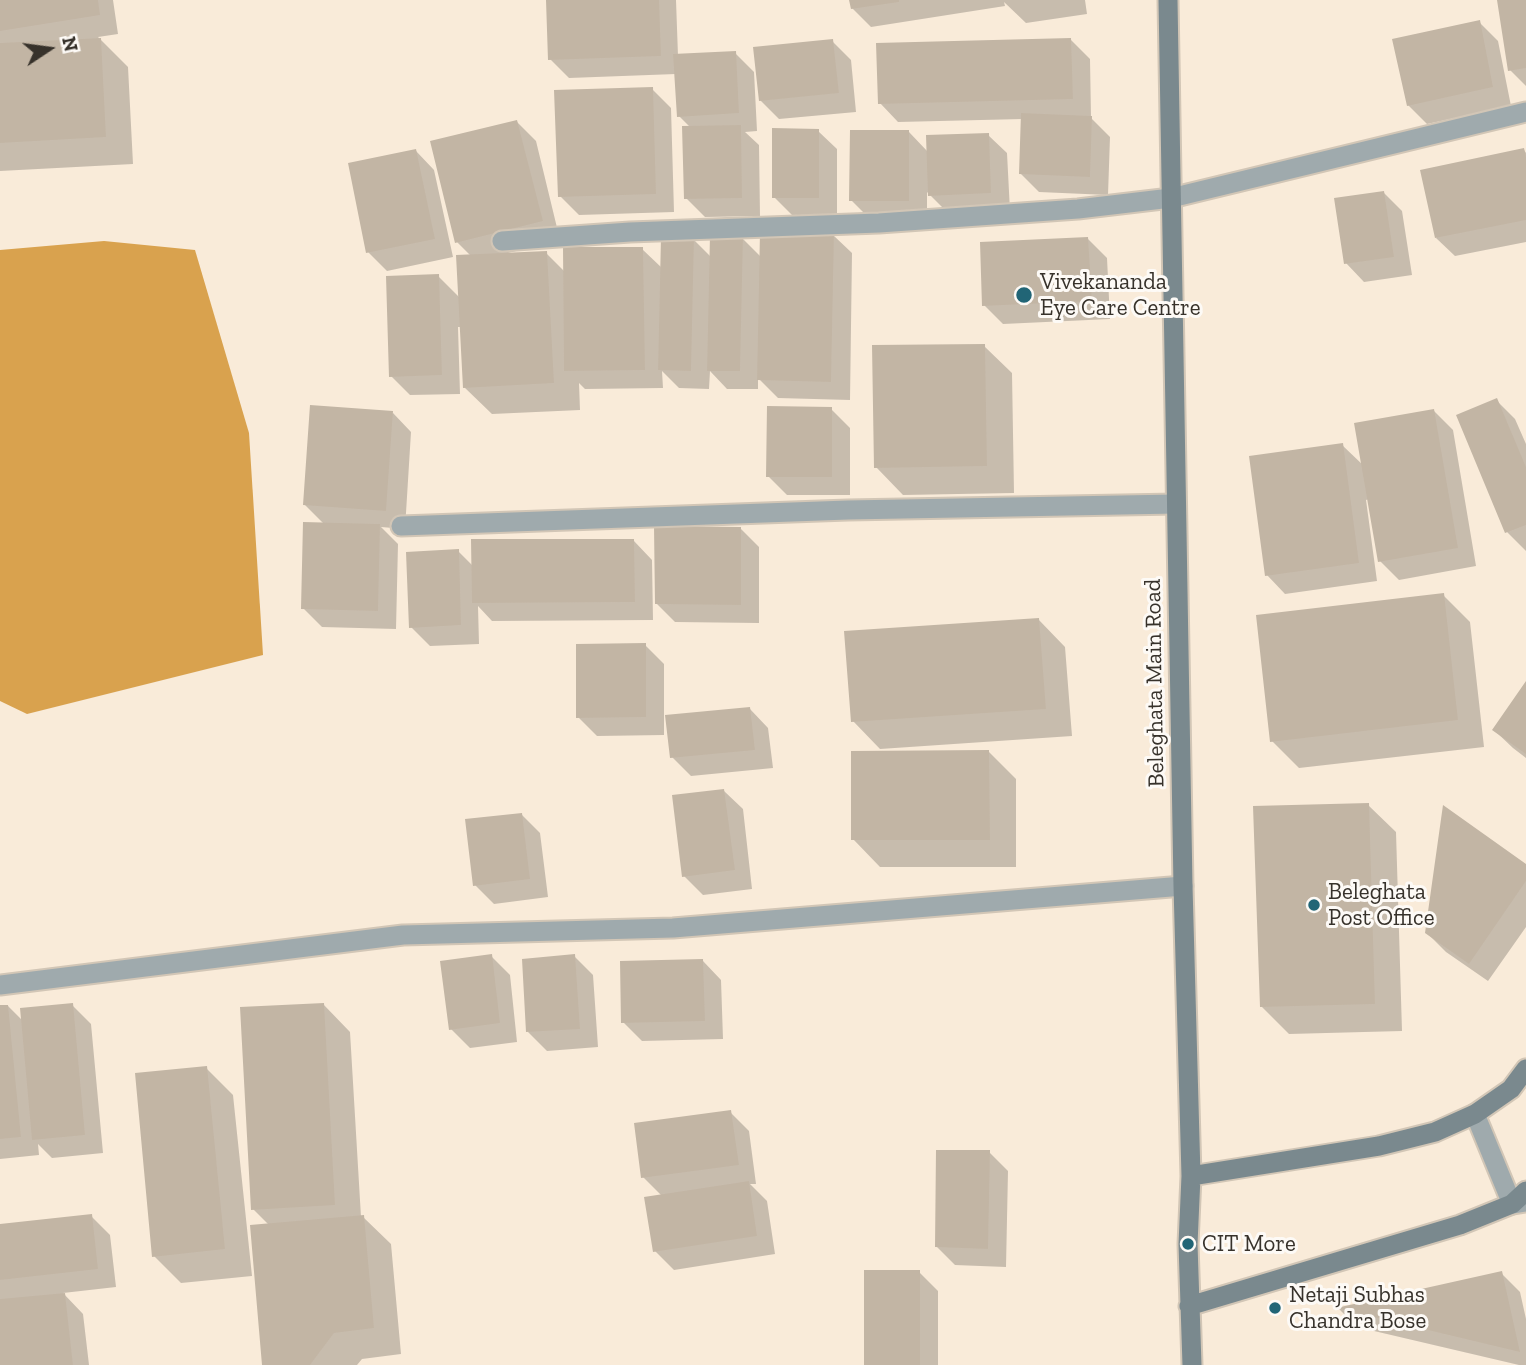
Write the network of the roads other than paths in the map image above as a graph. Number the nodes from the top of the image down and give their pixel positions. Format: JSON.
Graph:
{"nodes":[{"id":1,"x":1168,"y":0,"type":"edge"},
{"id":2,"x":1526,"y":112,"type":"edge"},
{"id":3,"x":1171,"y":198,"type":"junction"},
{"id":4,"x":502,"y":241,"type":"dead end"},
{"id":5,"x":1177,"y":504,"type":"junction"},
{"id":6,"x":401,"y":526,"type":"dead end"},
{"id":7,"x":1183,"y":886,"type":"junction"},
{"id":8,"x":0,"y":985,"type":"edge"},
{"id":9,"x":1526,"y":1069,"type":"edge"},
{"id":10,"x":1519,"y":1090,"type":"edge"},
{"id":11,"x":1475,"y":1114,"type":"junction"},
{"id":12,"x":1191,"y":1176,"type":"junction"},
{"id":13,"x":1521,"y":1199,"type":"edge"},
{"id":14,"x":1189,"y":1306,"type":"junction"},
{"id":15,"x":1192,"y":1365,"type":"edge"}],
"edges":[{"from":1,"to":3,"type":"main road","name":"Beleghata Main Road"},
{"from":2,"to":3,"type":"street"},
{"from":3,"to":4,"type":"street"},
{"from":3,"to":5,"type":"main road","name":"Beleghata Main Road"},
{"from":5,"to":6,"type":"street"},
{"from":5,"to":7,"type":"main road","name":"Beleghata Main Road"},
{"from":7,"to":8,"type":"street"},
{"from":7,"to":12,"type":"main road","name":"Beleghata Main Road"},
{"from":9,"to":10,"type":"main road"},
{"from":10,"to":11,"type":"main road"},
{"from":11,"to":12,"type":"main road"},
{"from":11,"to":13,"type":"street"},
{"from":12,"to":14,"type":"main road","name":"Beleghata Main Road"},
{"from":13,"to":14,"type":"main road"},
{"from":14,"to":15,"type":"main road","name":"Beleghata Main Road"}]}
